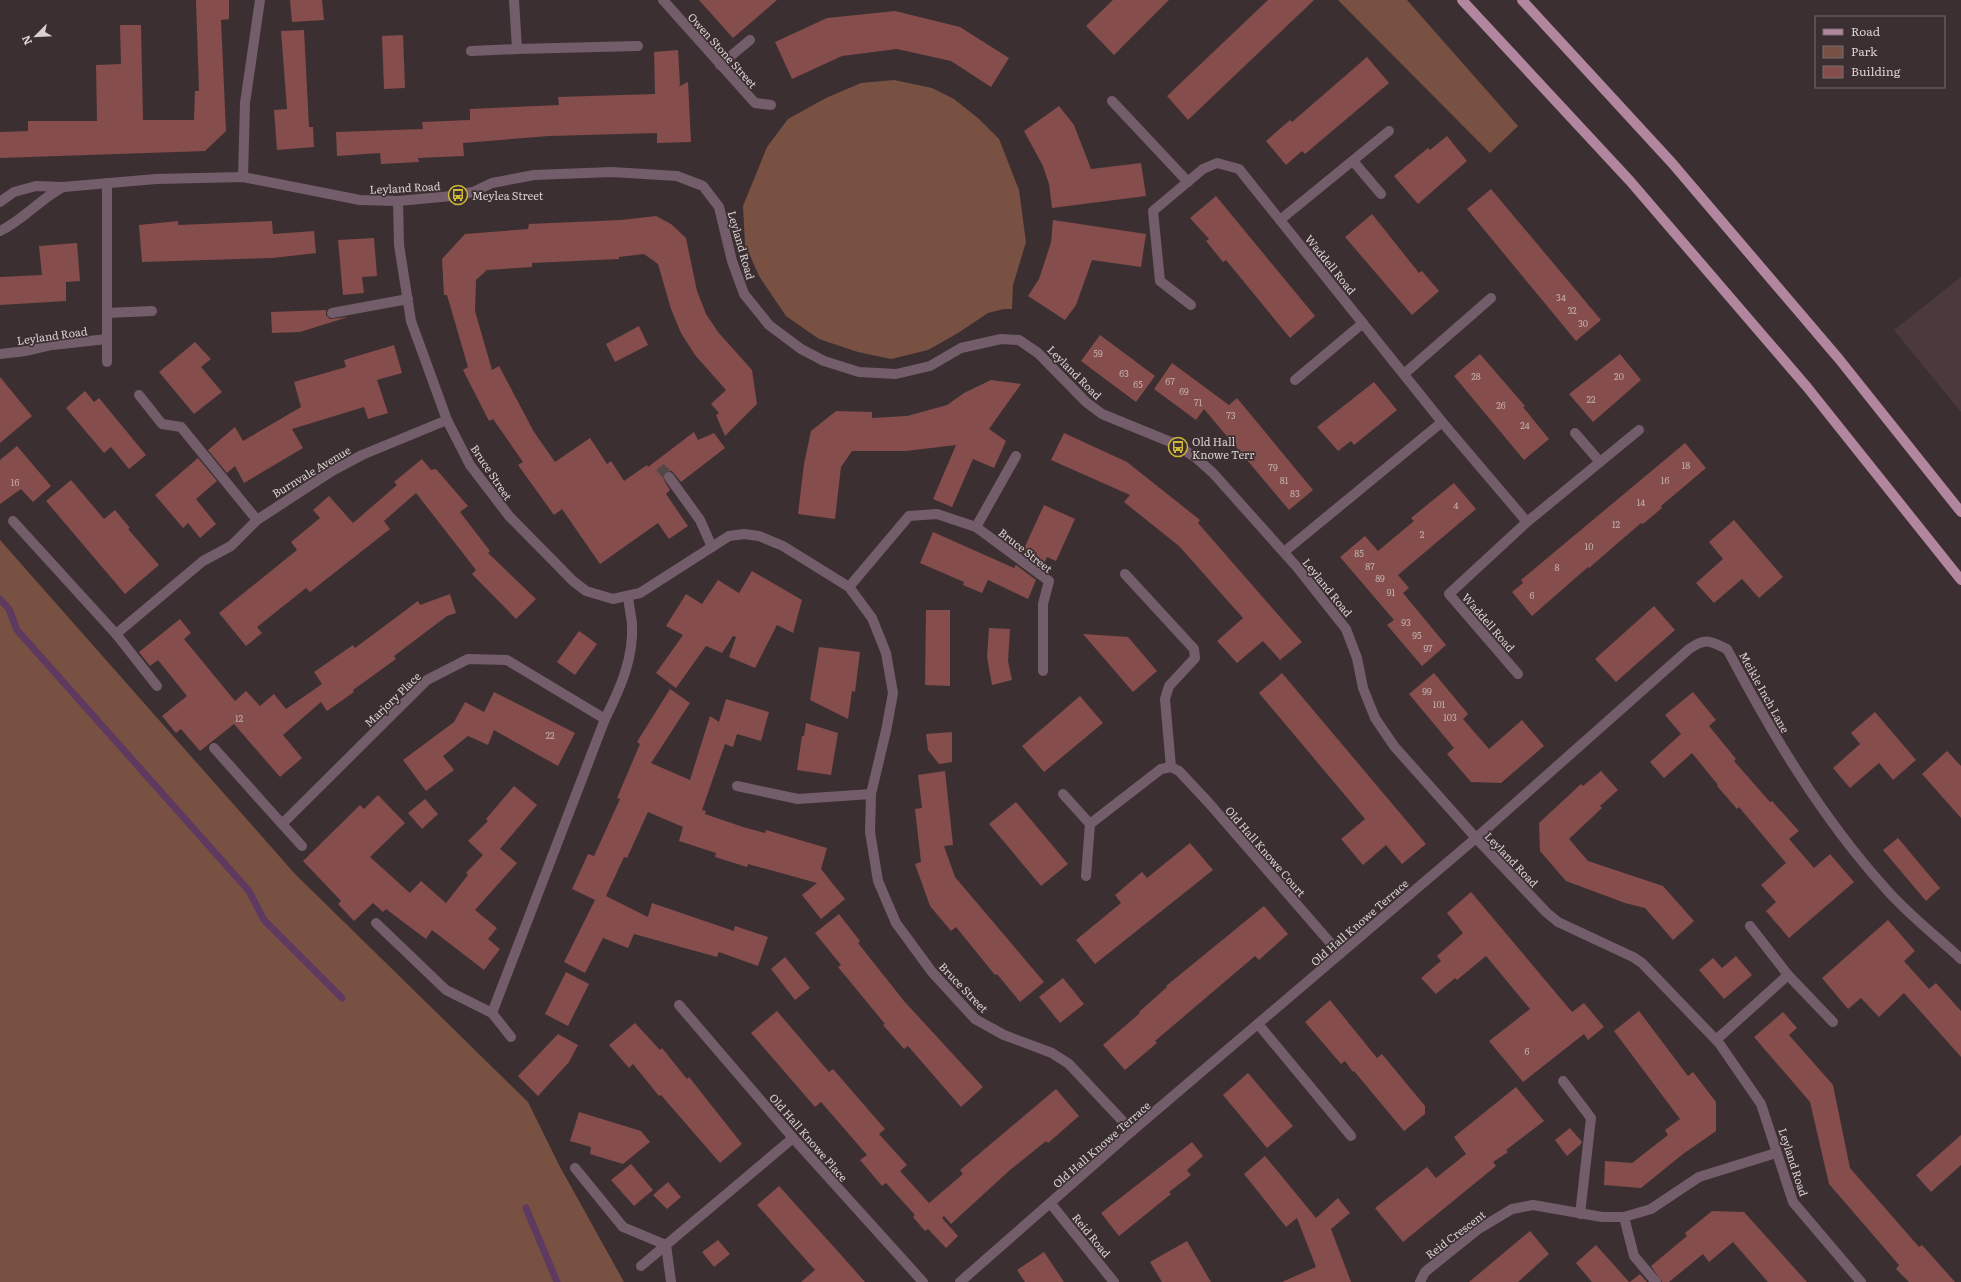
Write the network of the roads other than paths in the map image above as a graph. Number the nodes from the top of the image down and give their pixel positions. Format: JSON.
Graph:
{"nodes":[{"id":1,"x":260,"y":0,"type":"edge"},
{"id":2,"x":514,"y":0,"type":"edge"},
{"id":3,"x":663,"y":0,"type":"edge"},
{"id":4,"x":1462,"y":0,"type":"edge"},
{"id":5,"x":1522,"y":0,"type":"edge"},
{"id":6,"x":750,"y":40,"type":"dead end"},
{"id":7,"x":638,"y":46,"type":"dead end"},
{"id":8,"x":517,"y":49,"type":"junction"},
{"id":9,"x":471,"y":50,"type":"dead end"},
{"id":10,"x":720,"y":65,"type":"junction"},
{"id":11,"x":1112,"y":101,"type":"dead end"},
{"id":12,"x":770,"y":105,"type":"dead end"},
{"id":13,"x":1389,"y":131,"type":"dead end"},
{"id":14,"x":1352,"y":161,"type":"junction"},
{"id":15,"x":243,"y":177,"type":"junction"},
{"id":16,"x":1188,"y":182,"type":"junction"},
{"id":17,"x":107,"y":183,"type":"junction"},
{"id":18,"x":63,"y":187,"type":"junction"},
{"id":19,"x":1381,"y":194,"type":"dead end"},
{"id":20,"x":398,"y":201,"type":"junction"},
{"id":21,"x":0,"y":202,"type":"edge"},
{"id":22,"x":1280,"y":220,"type":"junction"},
{"id":23,"x":0,"y":231,"type":"edge"},
{"id":24,"x":1491,"y":298,"type":"dead end"},
{"id":25,"x":408,"y":299,"type":"junction"},
{"id":26,"x":1191,"y":304,"type":"dead end"},
{"id":27,"x":152,"y":311,"type":"dead end"},
{"id":28,"x":107,"y":313,"type":"junction"},
{"id":29,"x":332,"y":313,"type":"dead end"},
{"id":30,"x":1363,"y":323,"type":"junction"},
{"id":31,"x":107,"y":339,"type":"junction"},
{"id":32,"x":0,"y":354,"type":"edge"},
{"id":33,"x":108,"y":362,"type":"dead end"},
{"id":34,"x":1404,"y":374,"type":"junction"},
{"id":35,"x":1295,"y":380,"type":"dead end"},
{"id":36,"x":139,"y":395,"type":"dead end"},
{"id":37,"x":447,"y":420,"type":"junction"},
{"id":38,"x":1442,"y":422,"type":"junction"},
{"id":39,"x":1639,"y":430,"type":"dead end"},
{"id":40,"x":1576,"y":432,"type":"dead end"},
{"id":41,"x":1016,"y":456,"type":"dead end"},
{"id":42,"x":1600,"y":462,"type":"junction"},
{"id":43,"x":669,"y":477,"type":"tunnel mouth"},
{"id":44,"x":1961,"y":512,"type":"edge"},
{"id":45,"x":257,"y":520,"type":"junction"},
{"id":46,"x":13,"y":521,"type":"dead end"},
{"id":47,"x":1527,"y":522,"type":"junction"},
{"id":48,"x":976,"y":527,"type":"junction"},
{"id":49,"x":712,"y":547,"type":"junction"},
{"id":50,"x":1284,"y":552,"type":"junction"},
{"id":51,"x":1125,"y":574,"type":"dead end"},
{"id":52,"x":1961,"y":580,"type":"edge"},
{"id":53,"x":849,"y":587,"type":"junction"},
{"id":54,"x":628,"y":596,"type":"junction"},
{"id":55,"x":116,"y":634,"type":"junction"},
{"id":56,"x":1043,"y":671,"type":"dead end"},
{"id":57,"x":1518,"y":674,"type":"dead end"},
{"id":58,"x":156,"y":686,"type":"dead end"},
{"id":59,"x":605,"y":719,"type":"junction"},
{"id":60,"x":214,"y":748,"type":"dead end"},
{"id":61,"x":1171,"y":767,"type":"junction"},
{"id":62,"x":737,"y":786,"type":"dead end"},
{"id":63,"x":870,"y":794,"type":"junction"},
{"id":64,"x":1063,"y":794,"type":"dead end"},
{"id":65,"x":282,"y":824,"type":"junction"},
{"id":66,"x":1090,"y":824,"type":"junction"},
{"id":67,"x":1476,"y":838,"type":"junction"},
{"id":68,"x":302,"y":846,"type":"dead end"},
{"id":69,"x":1086,"y":876,"type":"dead end"},
{"id":70,"x":376,"y":922,"type":"dead end"},
{"id":71,"x":1750,"y":926,"type":"dead end"},
{"id":72,"x":1340,"y":954,"type":"junction"},
{"id":73,"x":1961,"y":959,"type":"edge"},
{"id":74,"x":1788,"y":974,"type":"junction"},
{"id":75,"x":679,"y":1005,"type":"dead end"},
{"id":76,"x":492,"y":1013,"type":"junction"},
{"id":77,"x":1833,"y":1022,"type":"dead end"},
{"id":78,"x":1258,"y":1024,"type":"junction"},
{"id":79,"x":511,"y":1037,"type":"dead end"},
{"id":80,"x":1716,"y":1040,"type":"junction"},
{"id":81,"x":1563,"y":1082,"type":"dead end"},
{"id":82,"x":1132,"y":1131,"type":"junction"},
{"id":83,"x":1351,"y":1136,"type":"dead end"},
{"id":84,"x":793,"y":1138,"type":"junction"},
{"id":85,"x":1776,"y":1153,"type":"junction"},
{"id":86,"x":575,"y":1168,"type":"dead end"},
{"id":87,"x":1050,"y":1204,"type":"junction"},
{"id":88,"x":1580,"y":1214,"type":"junction"},
{"id":89,"x":1624,"y":1217,"type":"junction"},
{"id":90,"x":666,"y":1245,"type":"junction"},
{"id":91,"x":641,"y":1266,"type":"dead end"},
{"id":92,"x":671,"y":1282,"type":"edge"},
{"id":93,"x":923,"y":1282,"type":"edge"},
{"id":94,"x":960,"y":1282,"type":"edge"},
{"id":95,"x":1114,"y":1282,"type":"edge"},
{"id":96,"x":1420,"y":1282,"type":"edge"},
{"id":97,"x":1656,"y":1282,"type":"edge"},
{"id":98,"x":1861,"y":1282,"type":"edge"}],
"edges":[{"from":1,"to":15,"type":"street"},
{"from":2,"to":8,"type":"street"},
{"from":3,"to":10,"type":"street","name":"Owen Stone Street"},
{"from":4,"to":52,"type":"main road"},
{"from":5,"to":44,"type":"main road"},
{"from":6,"to":10,"type":"street"},
{"from":7,"to":8,"type":"street"},
{"from":8,"to":9,"type":"street"},
{"from":10,"to":12,"type":"street","name":"Owen Stone Street"},
{"from":11,"to":16,"type":"street"},
{"from":13,"to":14,"type":"street"},
{"from":14,"to":19,"type":"street"},
{"from":14,"to":22,"type":"street"},
{"from":15,"to":17,"type":"street","name":"Leyland Road"},
{"from":15,"to":20,"type":"street","name":"Leyland Road"},
{"from":16,"to":22,"type":"street","name":"Waddell Road"},
{"from":16,"to":26,"type":"street","name":"Waddell Road"},
{"from":17,"to":18,"type":"street","name":"Leyland Road"},
{"from":17,"to":28,"type":"street"},
{"from":18,"to":21,"type":"street","name":"Leyland Road"},
{"from":18,"to":23,"type":"street","name":"Leyland Road"},
{"from":20,"to":25,"type":"street","name":"Bruce Street"},
{"from":20,"to":50,"type":"street","name":"Leyland Road"},
{"from":22,"to":30,"type":"street","name":"Waddell Road"},
{"from":24,"to":34,"type":"street"},
{"from":25,"to":29,"type":"street"},
{"from":25,"to":37,"type":"street","name":"Bruce Street"},
{"from":27,"to":28,"type":"street"},
{"from":28,"to":31,"type":"street"},
{"from":30,"to":34,"type":"street","name":"Waddell Road"},
{"from":30,"to":35,"type":"street"},
{"from":31,"to":32,"type":"street","name":"Leyland Road"},
{"from":31,"to":33,"type":"street"},
{"from":34,"to":38,"type":"street","name":"Waddell Road"},
{"from":36,"to":45,"type":"street"},
{"from":37,"to":45,"type":"street","name":"Burnvale Avenue"},
{"from":37,"to":54,"type":"street","name":"Bruce Street"},
{"from":38,"to":47,"type":"street","name":"Waddell Road"},
{"from":38,"to":50,"type":"street"},
{"from":39,"to":42,"type":"street","name":"Waddell Road"},
{"from":40,"to":42,"type":"street"},
{"from":41,"to":48,"type":"street"},
{"from":42,"to":47,"type":"street","name":"Waddell Road"},
{"from":43,"to":49,"type":"street"},
{"from":45,"to":55,"type":"street","name":"Burnvale Avenue"},
{"from":46,"to":55,"type":"street"},
{"from":47,"to":57,"type":"street","name":"Waddell Road"},
{"from":48,"to":53,"type":"street","name":"Bruce Street"},
{"from":48,"to":56,"type":"street","name":"Bruce Street"},
{"from":49,"to":53,"type":"street","name":"Bruce Street"},
{"from":49,"to":54,"type":"street","name":"Bruce Street"},
{"from":50,"to":67,"type":"street","name":"Leyland Road"},
{"from":51,"to":61,"type":"street"},
{"from":53,"to":63,"type":"street","name":"Bruce Street"},
{"from":54,"to":59,"type":"street"},
{"from":55,"to":58,"type":"street"},
{"from":59,"to":65,"type":"street","name":"Marjory Place"},
{"from":59,"to":76,"type":"street"},
{"from":60,"to":65,"type":"street"},
{"from":61,"to":66,"type":"street"},
{"from":61,"to":72,"type":"street","name":"Old Hall Knowe Court"},
{"from":62,"to":63,"type":"street"},
{"from":63,"to":82,"type":"street","name":"Bruce Street"},
{"from":64,"to":66,"type":"street"},
{"from":65,"to":68,"type":"street"},
{"from":66,"to":69,"type":"street"},
{"from":67,"to":72,"type":"street","name":"Old Hall Knowe Terrace"},
{"from":67,"to":73,"type":"street","name":"Meikle Inch Lane"},
{"from":67,"to":80,"type":"street","name":"Leyland Road"},
{"from":70,"to":76,"type":"street"},
{"from":71,"to":74,"type":"street"},
{"from":72,"to":78,"type":"street","name":"Old Hall Knowe Terrace"},
{"from":74,"to":77,"type":"street"},
{"from":74,"to":80,"type":"street"},
{"from":75,"to":84,"type":"street","name":"Old Hall Knowe Place"},
{"from":76,"to":79,"type":"street"},
{"from":78,"to":82,"type":"street","name":"Old Hall Knowe Terrace"},
{"from":78,"to":83,"type":"street"},
{"from":80,"to":85,"type":"street","name":"Leyland Road"},
{"from":81,"to":88,"type":"street"},
{"from":82,"to":87,"type":"street","name":"Old Hall Knowe Terrace"},
{"from":84,"to":90,"type":"street"},
{"from":84,"to":93,"type":"street","name":"Old Hall Knowe Place"},
{"from":85,"to":89,"type":"street","name":"Reid Crescent"},
{"from":85,"to":98,"type":"street","name":"Leyland Road"},
{"from":86,"to":90,"type":"street"},
{"from":87,"to":94,"type":"street","name":"Old Hall Knowe Terrace"},
{"from":87,"to":95,"type":"street","name":"Reid Road"},
{"from":88,"to":89,"type":"street","name":"Reid Crescent"},
{"from":88,"to":96,"type":"street","name":"Reid Crescent"},
{"from":89,"to":97,"type":"street"},
{"from":90,"to":91,"type":"street"},
{"from":90,"to":92,"type":"street"}]}
